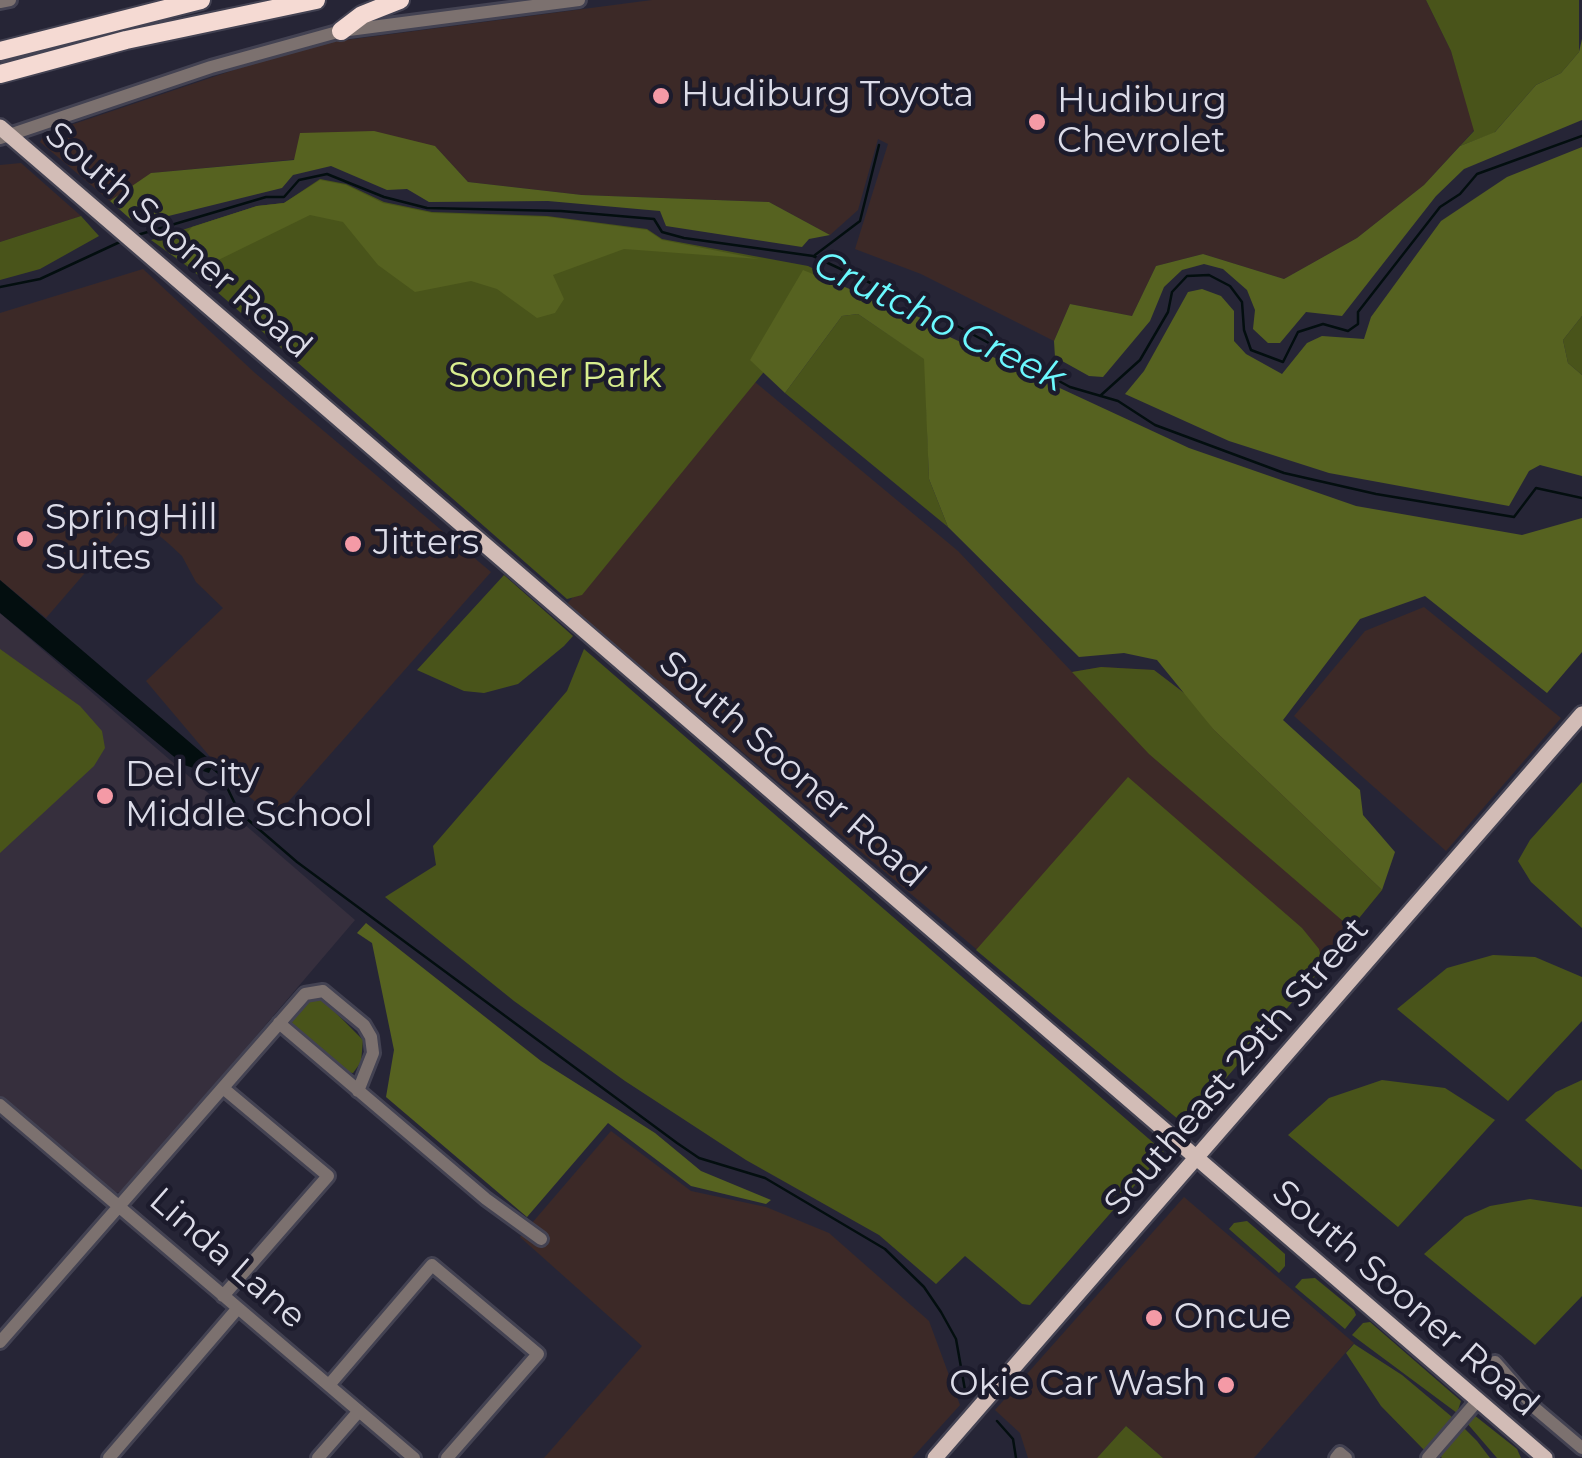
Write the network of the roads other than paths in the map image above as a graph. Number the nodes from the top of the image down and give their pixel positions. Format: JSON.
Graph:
{"nodes":[{"id":1,"x":10,"y":0,"type":"edge"},
{"id":2,"x":202,"y":0,"type":"edge"},
{"id":3,"x":316,"y":0,"type":"edge"},
{"id":4,"x":400,"y":0,"type":"edge"},
{"id":5,"x":580,"y":0,"type":"edge"},
{"id":6,"x":0,"y":2,"type":"edge"},
{"id":7,"x":341,"y":31,"type":"junction"},
{"id":8,"x":0,"y":51,"type":"edge"},
{"id":9,"x":0,"y":74,"type":"edge"},
{"id":10,"x":3,"y":133,"type":"edge"},
{"id":11,"x":1582,"y":714,"type":"edge"},
{"id":12,"x":279,"y":1023,"type":"junction"},
{"id":13,"x":223,"y":1088,"type":"junction"},
{"id":14,"x":358,"y":1091,"type":"junction"},
{"id":15,"x":0,"y":1106,"type":"edge"},
{"id":16,"x":1196,"y":1158,"type":"junction"},
{"id":17,"x":118,"y":1206,"type":"junction"},
{"id":18,"x":541,"y":1240,"type":"dead end"},
{"id":19,"x":224,"y":1296,"type":"junction"},
{"id":20,"x":238,"y":1308,"type":"junction"},
{"id":21,"x":0,"y":1342,"type":"edge"},
{"id":22,"x":1495,"y":1362,"type":"dead end"},
{"id":23,"x":329,"y":1386,"type":"junction"},
{"id":24,"x":1478,"y":1400,"type":"junction"},
{"id":25,"x":359,"y":1411,"type":"junction"},
{"id":26,"x":1582,"y":1448,"type":"edge"},
{"id":27,"x":1539,"y":1456,"type":"edge"},
{"id":28,"x":109,"y":1458,"type":"edge"},
{"id":29,"x":318,"y":1458,"type":"edge"},
{"id":30,"x":414,"y":1458,"type":"edge"},
{"id":31,"x":448,"y":1458,"type":"edge"},
{"id":32,"x":936,"y":1458,"type":"edge"},
{"id":33,"x":1336,"y":1458,"type":"edge"},
{"id":34,"x":1346,"y":1458,"type":"edge"},
{"id":35,"x":1428,"y":1458,"type":"edge"}],
"edges":[{"from":1,"to":6,"type":"street"},
{"from":2,"to":8,"type":"highway"},
{"from":3,"to":9,"type":"highway"},
{"from":4,"to":7,"type":"highway"},
{"from":5,"to":7,"type":"street"},
{"from":7,"to":10,"type":"street"},
{"from":10,"to":16,"type":"main road","name":"South Sooner Road"},
{"from":11,"to":16,"type":"main road","name":"Southeast 29th Street"},
{"from":12,"to":13,"type":"street"},
{"from":12,"to":14,"type":"street"},
{"from":12,"to":14,"type":"street"},
{"from":13,"to":17,"type":"street"},
{"from":13,"to":19,"type":"street"},
{"from":14,"to":18,"type":"street"},
{"from":15,"to":17,"type":"street","name":"Linda Lane"},
{"from":16,"to":24,"type":"main road","name":"South Sooner Road"},
{"from":16,"to":32,"type":"main road","name":"Southeast 29th Street"},
{"from":17,"to":19,"type":"street","name":"Linda Lane"},
{"from":17,"to":21,"type":"street"},
{"from":19,"to":20,"type":"street","name":"Linda Lane"},
{"from":20,"to":23,"type":"street","name":"Linda Lane"},
{"from":20,"to":28,"type":"street"},
{"from":22,"to":26,"type":"street"},
{"from":23,"to":25,"type":"street","name":"Linda Lane"},
{"from":23,"to":31,"type":"street"},
{"from":24,"to":27,"type":"main road","name":"South Sooner Road"},
{"from":24,"to":35,"type":"street"},
{"from":25,"to":29,"type":"street"},
{"from":25,"to":30,"type":"street","name":"Linda Lane"},
{"from":33,"to":34,"type":"street"}]}
